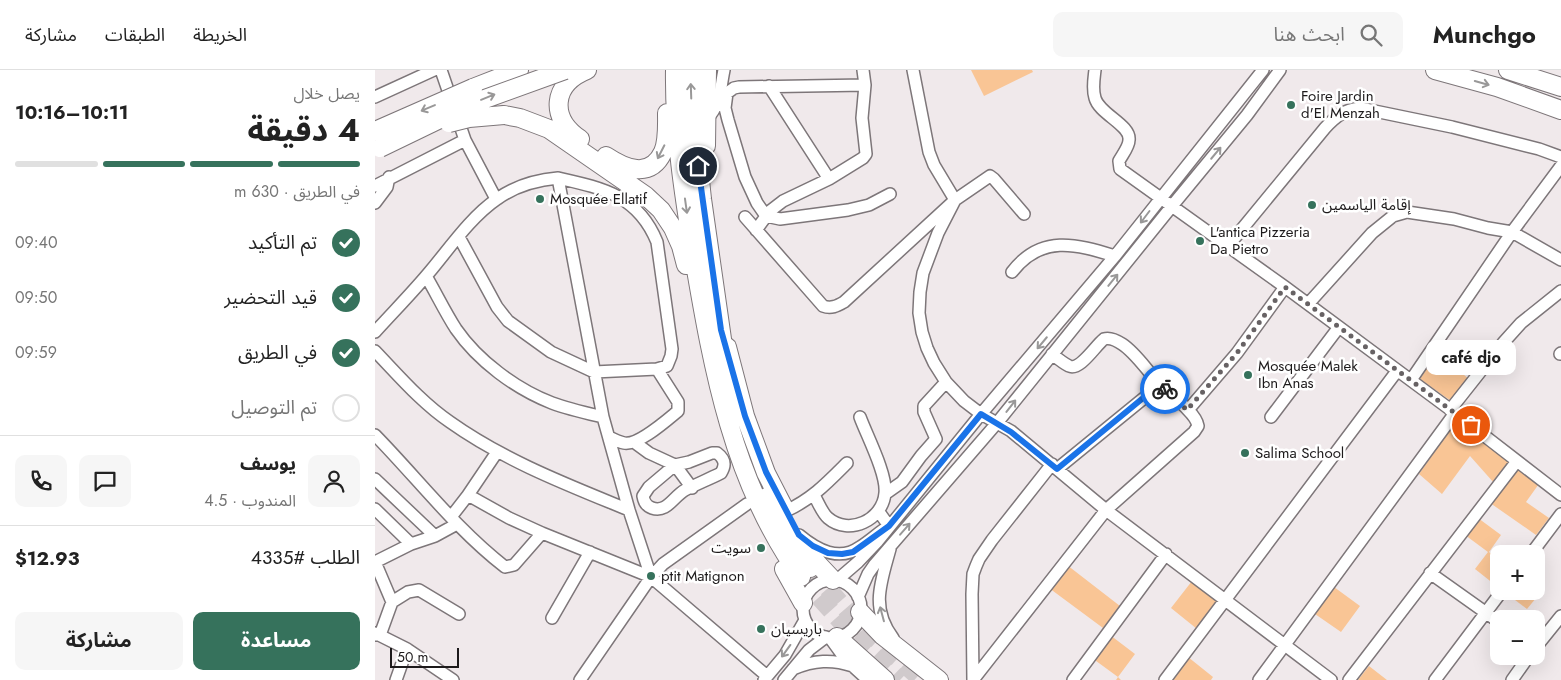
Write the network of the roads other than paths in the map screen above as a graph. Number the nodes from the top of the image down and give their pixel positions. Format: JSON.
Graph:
{"nodes":[{"id":1,"x":434,"y":70,"type":"edge"},
{"id":2,"x":441,"y":70,"type":"edge"},
{"id":3,"x":496,"y":70,"type":"edge"},
{"id":4,"x":519,"y":70,"type":"edge"},
{"id":5,"x":565,"y":70,"type":"edge"},
{"id":6,"x":587,"y":70,"type":"edge"},
{"id":7,"x":668,"y":70,"type":"edge"},
{"id":8,"x":675,"y":70,"type":"edge"},
{"id":9,"x":691,"y":70,"type":"edge"},
{"id":10,"x":707,"y":70,"type":"edge"},
{"id":11,"x":724,"y":70,"type":"edge"},
{"id":12,"x":863,"y":70,"type":"edge"},
{"id":13,"x":913,"y":70,"type":"edge"},
{"id":14,"x":1095,"y":70,"type":"edge"},
{"id":15,"x":1263,"y":70,"type":"edge"},
{"id":16,"x":1281,"y":70,"type":"edge"},
{"id":17,"x":1435,"y":70,"type":"edge"},
{"id":18,"x":1508,"y":70,"type":"edge"},
{"id":19,"x":865,"y":84,"type":"junction"},
{"id":20,"x":769,"y":86,"type":"junction"},
{"id":21,"x":1561,"y":87,"type":"edge"},
{"id":22,"x":473,"y":88,"type":"junction"},
{"id":23,"x":375,"y":97,"type":"edge"},
{"id":24,"x":1561,"y":110,"type":"edge"},
{"id":25,"x":706,"y":120,"type":"junction"},
{"id":26,"x":375,"y":130,"type":"edge"},
{"id":27,"x":465,"y":140,"type":"junction"},
{"id":28,"x":378,"y":149,"type":"edge"},
{"id":29,"x":1561,"y":157,"type":"edge"},
{"id":30,"x":1561,"y":166,"type":"edge"},
{"id":31,"x":389,"y":178,"type":"junction"},
{"id":32,"x":558,"y":178,"type":"junction"},
{"id":33,"x":829,"y":179,"type":"junction"},
{"id":34,"x":375,"y":186,"type":"edge"},
{"id":35,"x":890,"y":194,"type":"dead end"},
{"id":36,"x":1160,"y":198,"type":"junction"},
{"id":37,"x":497,"y":199,"type":"junction"},
{"id":38,"x":702,"y":199,"type":"junction"},
{"id":39,"x":955,"y":200,"type":"junction"},
{"id":40,"x":375,"y":204,"type":"edge"},
{"id":41,"x":1172,"y":206,"type":"junction"},
{"id":42,"x":1024,"y":214,"type":"dead end"},
{"id":43,"x":766,"y":216,"type":"junction"},
{"id":44,"x":745,"y":217,"type":"dead end"},
{"id":45,"x":755,"y":230,"type":"junction"},
{"id":46,"x":1512,"y":232,"type":"junction"},
{"id":47,"x":459,"y":237,"type":"junction"},
{"id":48,"x":1228,"y":246,"type":"junction"},
{"id":49,"x":1115,"y":256,"type":"junction"},
{"id":50,"x":1561,"y":260,"type":"edge"},
{"id":51,"x":1012,"y":272,"type":"dead end"},
{"id":52,"x":426,"y":276,"type":"junction"},
{"id":53,"x":1285,"y":287,"type":"junction"},
{"id":54,"x":1561,"y":291,"type":"edge"},
{"id":55,"x":1308,"y":304,"type":"junction"},
{"id":56,"x":1339,"y":327,"type":"junction"},
{"id":57,"x":721,"y":330,"type":"junction"},
{"id":58,"x":375,"y":332,"type":"edge"},
{"id":59,"x":711,"y":345,"type":"junction"},
{"id":60,"x":375,"y":352,"type":"edge"},
{"id":61,"x":1051,"y":354,"type":"junction"},
{"id":62,"x":657,"y":369,"type":"junction"},
{"id":63,"x":715,"y":371,"type":"junction"},
{"id":64,"x":1397,"y":371,"type":"junction"},
{"id":65,"x":594,"y":372,"type":"junction"},
{"id":66,"x":1411,"y":380,"type":"junction"},
{"id":67,"x":946,"y":382,"type":"junction"},
{"id":68,"x":1160,"y":384,"type":"junction"},
{"id":69,"x":1187,"y":410,"type":"junction"},
{"id":70,"x":1453,"y":411,"type":"junction"},
{"id":71,"x":981,"y":414,"type":"junction"},
{"id":72,"x":603,"y":417,"type":"junction"},
{"id":73,"x":860,"y":417,"type":"dead end"},
{"id":74,"x":1271,"y":417,"type":"dead end"},
{"id":75,"x":997,"y":423,"type":"junction"},
{"id":76,"x":375,"y":435,"type":"edge"},
{"id":77,"x":609,"y":437,"type":"junction"},
{"id":78,"x":634,"y":442,"type":"junction"},
{"id":79,"x":497,"y":452,"type":"junction"},
{"id":80,"x":1517,"y":461,"type":"junction"},
{"id":81,"x":847,"y":463,"type":"dead end"},
{"id":82,"x":675,"y":465,"type":"junction"},
{"id":83,"x":1055,"y":466,"type":"junction"},
{"id":84,"x":375,"y":479,"type":"edge"},
{"id":85,"x":692,"y":488,"type":"junction"},
{"id":86,"x":885,"y":494,"type":"junction"},
{"id":87,"x":468,"y":495,"type":"junction"},
{"id":88,"x":814,"y":495,"type":"junction"},
{"id":89,"x":1561,"y":495,"type":"edge"},
{"id":90,"x":747,"y":504,"type":"junction"},
{"id":91,"x":375,"y":509,"type":"edge"},
{"id":92,"x":629,"y":510,"type":"junction"},
{"id":93,"x":1106,"y":510,"type":"junction"},
{"id":94,"x":785,"y":511,"type":"junction"},
{"id":95,"x":879,"y":512,"type":"junction"},
{"id":96,"x":1561,"y":514,"type":"edge"},
{"id":97,"x":454,"y":521,"type":"junction"},
{"id":98,"x":889,"y":526,"type":"junction"},
{"id":99,"x":542,"y":533,"type":"junction"},
{"id":100,"x":799,"y":535,"type":"junction"},
{"id":101,"x":435,"y":536,"type":"junction"},
{"id":102,"x":411,"y":544,"type":"junction"},
{"id":103,"x":1538,"y":545,"type":"edge"},
{"id":104,"x":891,"y":546,"type":"junction"},
{"id":105,"x":590,"y":552,"type":"junction"},
{"id":106,"x":1166,"y":554,"type":"junction"},
{"id":107,"x":375,"y":562,"type":"edge"},
{"id":108,"x":1430,"y":573,"type":"junction"},
{"id":109,"x":651,"y":577,"type":"junction"},
{"id":110,"x":835,"y":580,"type":"junction"},
{"id":111,"x":1495,"y":600,"type":"edge"},
{"id":112,"x":1225,"y":601,"type":"junction"},
{"id":113,"x":393,"y":602,"type":"junction"},
{"id":114,"x":859,"y":605,"type":"junction"},
{"id":115,"x":804,"y":612,"type":"junction"},
{"id":116,"x":1486,"y":613,"type":"junction"},
{"id":117,"x":459,"y":614,"type":"dead end"},
{"id":118,"x":1490,"y":616,"type":"edge"},
{"id":119,"x":1561,"y":616,"type":"edge"},
{"id":120,"x":552,"y":618,"type":"dead end"},
{"id":121,"x":377,"y":634,"type":"edge"},
{"id":122,"x":1545,"y":636,"type":"edge"},
{"id":123,"x":831,"y":637,"type":"junction"},
{"id":124,"x":1285,"y":645,"type":"junction"},
{"id":125,"x":407,"y":649,"type":"junction"},
{"id":126,"x":907,"y":655,"type":"junction"},
{"id":127,"x":1523,"y":665,"type":"edge"},
{"id":128,"x":853,"y":666,"type":"junction"},
{"id":129,"x":793,"y":669,"type":"junction"},
{"id":130,"x":765,"y":678,"type":"edge"},
{"id":131,"x":396,"y":680,"type":"edge"},
{"id":132,"x":453,"y":680,"type":"edge"},
{"id":133,"x":580,"y":680,"type":"edge"},
{"id":134,"x":784,"y":680,"type":"edge"},
{"id":135,"x":868,"y":680,"type":"edge"},
{"id":136,"x":885,"y":680,"type":"edge"},
{"id":137,"x":939,"y":680,"type":"edge"},
{"id":138,"x":973,"y":680,"type":"edge"},
{"id":139,"x":1073,"y":680,"type":"edge"},
{"id":140,"x":1165,"y":680,"type":"edge"},
{"id":141,"x":1259,"y":680,"type":"edge"},
{"id":142,"x":1331,"y":680,"type":"edge"},
{"id":143,"x":1349,"y":680,"type":"edge"},
{"id":144,"x":1435,"y":680,"type":"edge"},
{"id":145,"x":1512,"y":680,"type":"edge"}],
"edges":[{"from":1,"to":23,"type":"street"},
{"from":2,"to":27,"type":"street"},
{"from":3,"to":22,"type":"highway"},
{"from":4,"to":22,"type":"highway"},
{"from":28,"to":5,"type":"highway","one_way":true,"bridge":true},
{"from":7,"to":6,"type":"highway","one_way":true},
{"from":8,"to":59,"type":"highway","one_way":true},
{"from":38,"to":9,"type":"highway","one_way":true},
{"from":10,"to":25,"type":"highway"},
{"from":11,"to":25,"type":"street"},
{"from":12,"to":19,"type":"street"},
{"from":13,"to":39,"type":"street"},
{"from":14,"to":36,"type":"street"},
{"from":15,"to":36,"type":"street"},
{"from":41,"to":16,"type":"street","one_way":true},
{"from":17,"to":24,"type":"highway","one_way":true},
{"from":18,"to":21,"type":"highway"},
{"from":19,"to":20,"type":"street"},
{"from":19,"to":33,"type":"street"},
{"from":20,"to":33,"type":"street"},
{"from":20,"to":43,"type":"street"},
{"from":22,"to":26,"type":"highway","one_way":true,"bridge":true},
{"from":25,"to":38,"type":"highway"},
{"from":27,"to":31,"type":"street"},
{"from":27,"to":37,"type":"street"},
{"from":28,"to":59,"type":"highway","bridge":true},
{"from":29,"to":48,"type":"street"},
{"from":30,"to":46,"type":"street"},
{"from":31,"to":34,"type":"street"},
{"from":31,"to":40,"type":"street"},
{"from":32,"to":37,"type":"street"},
{"from":32,"to":62,"type":"street"},
{"from":32,"to":65,"type":"street"},
{"from":33,"to":43,"type":"street"},
{"from":35,"to":43,"type":"street"},
{"from":36,"to":41,"type":"street"},
{"from":36,"to":49,"type":"street","one_way":true},
{"from":37,"to":47,"type":"street"},
{"from":38,"to":57,"type":"highway"},
{"from":39,"to":42,"type":"street"},
{"from":39,"to":45,"type":"street"},
{"from":39,"to":67,"type":"street"},
{"from":41,"to":48,"type":"street"},
{"from":61,"to":41,"type":"street","one_way":true},
{"from":43,"to":45,"type":"street"},
{"from":44,"to":45,"type":"street"},
{"from":46,"to":50,"type":"street"},
{"from":46,"to":55,"type":"street"},
{"from":46,"to":66,"type":"street"},
{"from":47,"to":52,"type":"street"},
{"from":47,"to":65,"type":"street"},
{"from":48,"to":53,"type":"street"},
{"from":49,"to":51,"type":"street"},
{"from":49,"to":71,"type":"street","one_way":true},
{"from":52,"to":58,"type":"street"},
{"from":52,"to":72,"type":"street"},
{"from":53,"to":55,"type":"street"},
{"from":53,"to":69,"type":"street"},
{"from":54,"to":70,"type":"street"},
{"from":55,"to":56,"type":"street"},
{"from":56,"to":64,"type":"street"},
{"from":56,"to":74,"type":"street"},
{"from":57,"to":63,"type":"highway"},
{"from":57,"to":94,"type":"highway"},
{"from":59,"to":63,"type":"highway"},
{"from":60,"to":79,"type":"street"},
{"from":61,"to":68,"type":"street"},
{"from":75,"to":61,"type":"street","one_way":true},
{"from":62,"to":65,"type":"street"},
{"from":62,"to":78,"type":"street"},
{"from":63,"to":90,"type":"highway"},
{"from":64,"to":66,"type":"street"},
{"from":64,"to":112,"type":"street"},
{"from":65,"to":72,"type":"street"},
{"from":66,"to":70,"type":"street"},
{"from":67,"to":71,"type":"street"},
{"from":67,"to":86,"type":"street"},
{"from":68,"to":69,"type":"street"},
{"from":68,"to":83,"type":"street"},
{"from":69,"to":93,"type":"street"},
{"from":70,"to":80,"type":"street"},
{"from":70,"to":124,"type":"street"},
{"from":71,"to":75,"type":"street"},
{"from":71,"to":98,"type":"street"},
{"from":72,"to":77,"type":"street"},
{"from":73,"to":86,"type":"street"},
{"from":75,"to":83,"type":"street"},
{"from":104,"to":75,"type":"street","one_way":true},
{"from":76,"to":97,"type":"street"},
{"from":77,"to":78,"type":"street"},
{"from":77,"to":92,"type":"street"},
{"from":78,"to":82,"type":"street"},
{"from":79,"to":87,"type":"street"},
{"from":79,"to":92,"type":"street"},
{"from":80,"to":89,"type":"street"},
{"from":80,"to":108,"type":"street"},
{"from":81,"to":88,"type":"street"},
{"from":82,"to":85,"type":"street"},
{"from":82,"to":85,"type":"street"},
{"from":82,"to":85,"type":"street"},
{"from":83,"to":93,"type":"street"},
{"from":83,"to":138,"type":"street"},
{"from":84,"to":101,"type":"street"},
{"from":86,"to":95,"type":"street"},
{"from":87,"to":97,"type":"street"},
{"from":87,"to":99,"type":"street"},
{"from":88,"to":94,"type":"street"},
{"from":88,"to":95,"type":"street"},
{"from":90,"to":109,"type":"street"},
{"from":90,"to":115,"type":"highway"},
{"from":91,"to":102,"type":"street"},
{"from":92,"to":109,"type":"street"},
{"from":93,"to":106,"type":"street"},
{"from":93,"to":138,"type":"street"},
{"from":94,"to":100,"type":"highway"},
{"from":95,"to":98,"type":"street"},
{"from":96,"to":103,"type":"street"},
{"from":97,"to":99,"type":"street"},
{"from":97,"to":101,"type":"street"},
{"from":98,"to":100,"type":"street"},
{"from":98,"to":110,"type":"street"},
{"from":99,"to":105,"type":"street"},
{"from":100,"to":110,"type":"highway"},
{"from":101,"to":102,"type":"street"},
{"from":102,"to":107,"type":"street"},
{"from":104,"to":114,"type":"street"},
{"from":126,"to":104,"type":"street","one_way":true},
{"from":105,"to":109,"type":"street"},
{"from":105,"to":120,"type":"street"},
{"from":106,"to":112,"type":"street"},
{"from":106,"to":139,"type":"street"},
{"from":107,"to":113,"type":"street"},
{"from":108,"to":116,"type":"street"},
{"from":108,"to":143,"type":"street"},
{"from":109,"to":130,"type":"street"},
{"from":109,"to":133,"type":"street"},
{"from":110,"to":114,"type":"street"},
{"from":110,"to":115,"type":"street"},
{"from":111,"to":116,"type":"street"},
{"from":112,"to":124,"type":"street"},
{"from":112,"to":140,"type":"street"},
{"from":113,"to":117,"type":"street"},
{"from":113,"to":121,"type":"street"},
{"from":114,"to":123,"type":"street"},
{"from":114,"to":126,"type":"highway"},
{"from":115,"to":123,"type":"street"},
{"from":115,"to":130,"type":"street","one_way":true},
{"from":116,"to":118,"type":"street"},
{"from":116,"to":144,"type":"street"},
{"from":119,"to":122,"type":"street"},
{"from":121,"to":125,"type":"street"},
{"from":123,"to":128,"type":"street"},
{"from":123,"to":129,"type":"street"},
{"from":123,"to":136,"type":"highway"},
{"from":124,"to":141,"type":"street"},
{"from":124,"to":142,"type":"street"},
{"from":125,"to":131,"type":"street"},
{"from":125,"to":132,"type":"street"},
{"from":126,"to":137,"type":"highway"},
{"from":127,"to":145,"type":"street"},
{"from":128,"to":129,"type":"street"},
{"from":128,"to":135,"type":"street"},
{"from":129,"to":134,"type":"street"}]}
